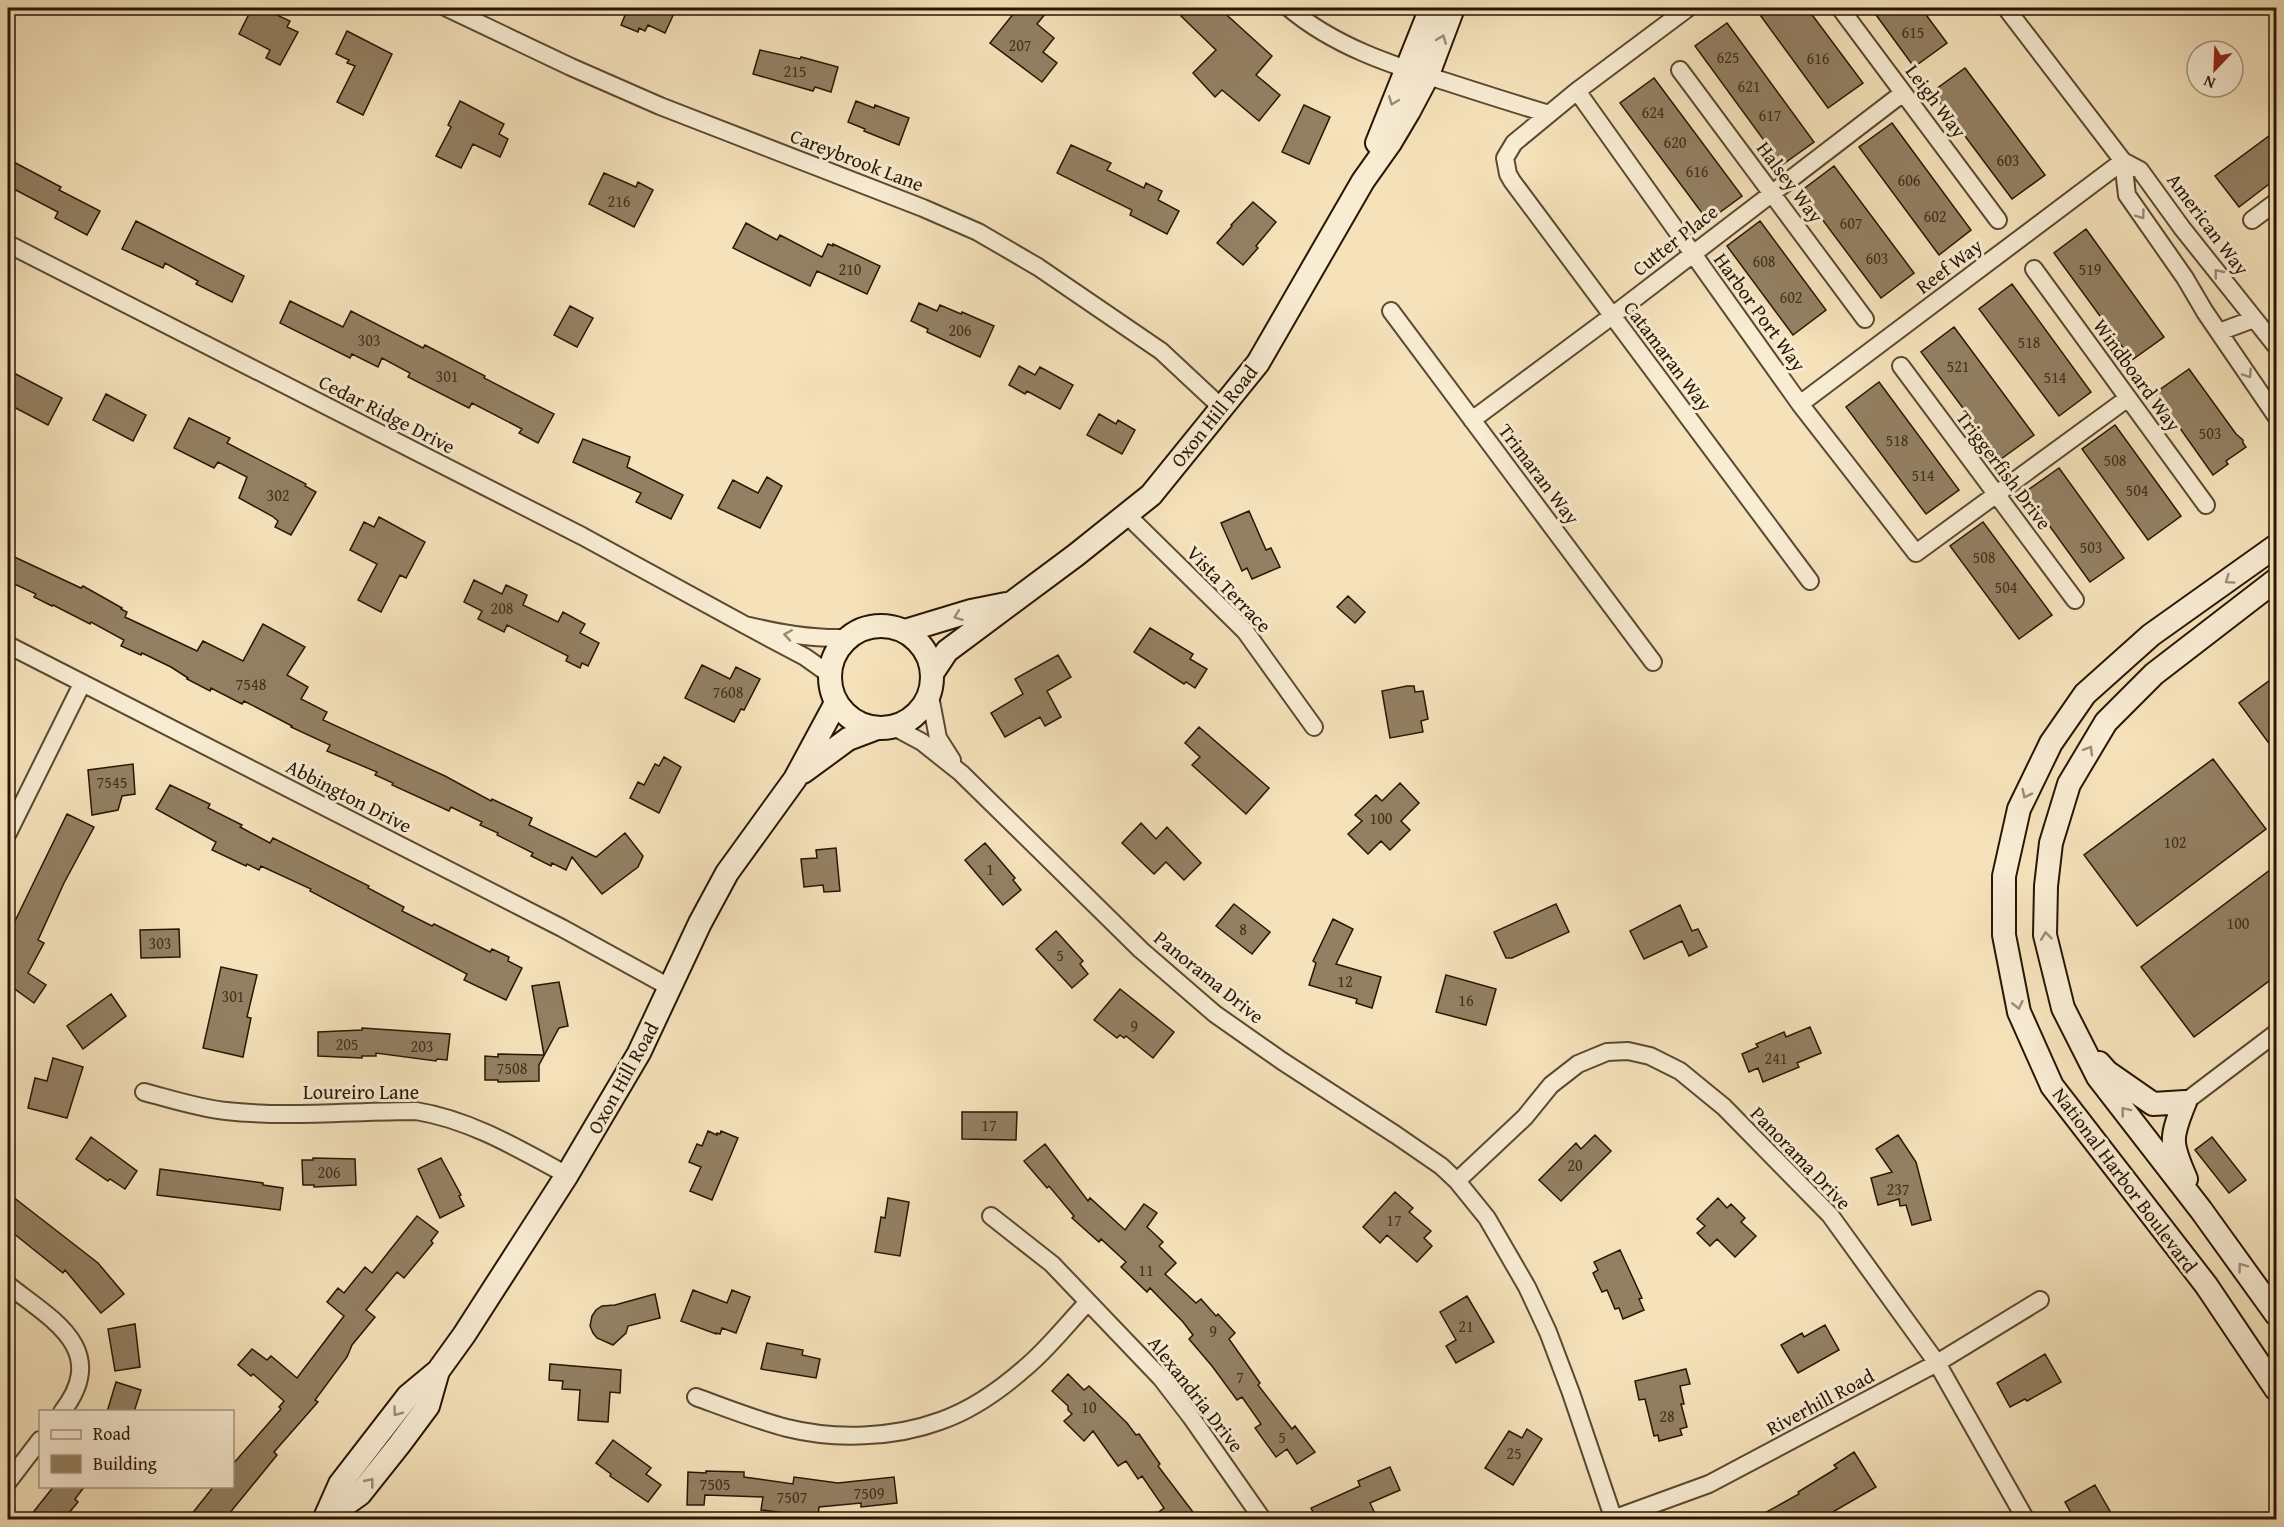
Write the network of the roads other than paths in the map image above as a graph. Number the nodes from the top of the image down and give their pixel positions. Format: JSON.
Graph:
{"nodes":[{"id":1,"x":447,"y":8,"type":"edge"},
{"id":2,"x":1289,"y":8,"type":"edge"},
{"id":3,"x":1431,"y":8,"type":"edge"},
{"id":4,"x":1453,"y":8,"type":"edge"},
{"id":5,"x":1688,"y":8,"type":"edge"},
{"id":6,"x":1840,"y":8,"type":"edge"},
{"id":7,"x":2006,"y":8,"type":"edge"},
{"id":8,"x":1405,"y":69,"type":"junction"},
{"id":9,"x":1680,"y":70,"type":"dead end"},
{"id":10,"x":1427,"y":77,"type":"junction"},
{"id":11,"x":1577,"y":92,"type":"junction"},
{"id":12,"x":1903,"y":93,"type":"junction"},
{"id":13,"x":1549,"y":114,"type":"junction"},
{"id":14,"x":2123,"y":161,"type":"junction"},
{"id":15,"x":1363,"y":181,"type":"junction"},
{"id":16,"x":1772,"y":193,"type":"junction"},
{"id":17,"x":2277,"y":202,"type":"edge"},
{"id":18,"x":1998,"y":220,"type":"dead end"},
{"id":19,"x":2252,"y":220,"type":"dead end"},
{"id":20,"x":8,"y":244,"type":"edge"},
{"id":21,"x":1692,"y":254,"type":"junction"},
{"id":22,"x":2034,"y":269,"type":"dead end"},
{"id":23,"x":1391,"y":311,"type":"dead end"},
{"id":24,"x":1612,"y":316,"type":"junction"},
{"id":25,"x":1865,"y":319,"type":"dead end"},
{"id":26,"x":2254,"y":319,"type":"junction"},
{"id":27,"x":2219,"y":332,"type":"junction"},
{"id":28,"x":2277,"y":346,"type":"edge"},
{"id":29,"x":1900,"y":366,"type":"dead end"},
{"id":30,"x":2128,"y":398,"type":"junction"},
{"id":31,"x":1800,"y":404,"type":"junction"},
{"id":32,"x":1221,"y":406,"type":"junction"},
{"id":33,"x":2277,"y":416,"type":"edge"},
{"id":34,"x":1472,"y":420,"type":"junction"},
{"id":35,"x":1996,"y":494,"type":"junction"},
{"id":36,"x":2206,"y":505,"type":"dead end"},
{"id":37,"x":1127,"y":515,"type":"junction"},
{"id":38,"x":2277,"y":546,"type":"edge"},
{"id":39,"x":2277,"y":580,"type":"edge"},
{"id":40,"x":1810,"y":581,"type":"dead end"},
{"id":41,"x":2074,"y":600,"type":"dead end"},
{"id":42,"x":1011,"y":603,"type":"junction"},
{"id":43,"x":745,"y":625,"type":"junction"},
{"id":44,"x":905,"y":631,"type":"junction"},
{"id":45,"x":846,"y":638,"type":"junction"},
{"id":46,"x":8,"y":645,"type":"edge"},
{"id":47,"x":1653,"y":662,"type":"dead end"},
{"id":48,"x":933,"y":672,"type":"junction"},
{"id":49,"x":830,"y":674,"type":"junction"},
{"id":50,"x":82,"y":684,"type":"junction"},
{"id":51,"x":930,"y":696,"type":"junction"},
{"id":52,"x":836,"y":703,"type":"junction"},
{"id":53,"x":1314,"y":727,"type":"dead end"},
{"id":54,"x":885,"y":728,"type":"junction"},
{"id":55,"x":961,"y":773,"type":"junction"},
{"id":56,"x":795,"y":779,"type":"junction"},
{"id":57,"x":8,"y":834,"type":"edge"},
{"id":58,"x":671,"y":988,"type":"junction"},
{"id":59,"x":2277,"y":1033,"type":"edge"},
{"id":60,"x":2082,"y":1046,"type":"junction"},
{"id":61,"x":144,"y":1092,"type":"dead end"},
{"id":62,"x":2185,"y":1102,"type":"junction"},
{"id":63,"x":567,"y":1175,"type":"junction"},
{"id":64,"x":1457,"y":1181,"type":"junction"},
{"id":65,"x":2201,"y":1210,"type":"junction"},
{"id":66,"x":991,"y":1216,"type":"dead end"},
{"id":67,"x":8,"y":1285,"type":"edge"},
{"id":68,"x":2206,"y":1285,"type":"junction"},
{"id":69,"x":2040,"y":1300,"type":"dead end"},
{"id":70,"x":1088,"y":1302,"type":"junction"},
{"id":71,"x":2277,"y":1314,"type":"edge"},
{"id":72,"x":2277,"y":1361,"type":"edge"},
{"id":73,"x":1937,"y":1363,"type":"junction"},
{"id":74,"x":2277,"y":1389,"type":"edge"},
{"id":75,"x":696,"y":1397,"type":"dead end"},
{"id":76,"x":63,"y":1410,"type":"edge"},
{"id":77,"x":39,"y":1441,"type":"edge"},
{"id":78,"x":8,"y":1482,"type":"edge"},
{"id":79,"x":1612,"y":1519,"type":"edge"},
{"id":80,"x":325,"y":1520,"type":"edge"},
{"id":81,"x":1263,"y":1520,"type":"edge"},
{"id":82,"x":2026,"y":1520,"type":"edge"}],
"edges":[{"from":1,"to":32,"type":"street","name":"Careybrook Lane"},
{"from":2,"to":8,"type":"street"},
{"from":3,"to":8,"type":"main road","name":"Oxon Hill Road"},
{"from":10,"to":4,"type":"main road","name":"Oxon Hill Road","one_way":true},
{"from":5,"to":11,"type":"street"},
{"from":6,"to":12,"type":"street","name":"Leigh Way"},
{"from":7,"to":14,"type":"street","name":"American Way"},
{"from":8,"to":10,"type":"street"},
{"from":8,"to":15,"type":"main road","name":"Oxon Hill Road","one_way":true},
{"from":9,"to":16,"type":"street","name":"Halsey Way"},
{"from":10,"to":13,"type":"street"},
{"from":10,"to":15,"type":"main road","name":"Oxon Hill Road"},
{"from":11,"to":13,"type":"street"},
{"from":11,"to":21,"type":"street","name":"Harbor Port Way"},
{"from":12,"to":16,"type":"street","name":"Cutter Place"},
{"from":12,"to":18,"type":"street","name":"Leigh Way"},
{"from":13,"to":24,"type":"street","name":"Catamaran Way"},
{"from":26,"to":14,"type":"street","name":"American Way","one_way":true},
{"from":14,"to":27,"type":"street","one_way":true},
{"from":14,"to":31,"type":"street","name":"Reef Way"},
{"from":15,"to":32,"type":"main road","name":"Oxon Hill Road"},
{"from":16,"to":21,"type":"street","name":"Cutter Place"},
{"from":16,"to":25,"type":"street","name":"Halsey Way"},
{"from":17,"to":19,"type":"street"},
{"from":20,"to":43,"type":"street","name":"Cedar Ridge Drive"},
{"from":21,"to":24,"type":"street","name":"Cutter Place"},
{"from":21,"to":31,"type":"street","name":"Harbor Port Way"},
{"from":22,"to":30,"type":"street","name":"Windboard Way"},
{"from":23,"to":34,"type":"street","name":"Trimaran Way"},
{"from":24,"to":34,"type":"street","name":"Cutter Place"},
{"from":24,"to":40,"type":"street","name":"Catamaran Way"},
{"from":26,"to":27,"type":"street"},
{"from":26,"to":28,"type":"street","name":"American Way"},
{"from":27,"to":33,"type":"street","one_way":true},
{"from":29,"to":35,"type":"street","name":"Triggerfish Drive"},
{"from":30,"to":35,"type":"street"},
{"from":30,"to":36,"type":"street","name":"Windboard Way"},
{"from":31,"to":35,"type":"street","name":"Harbor Port Way"},
{"from":32,"to":37,"type":"main road","name":"Oxon Hill Road"},
{"from":34,"to":47,"type":"street","name":"Trimaran Way"},
{"from":35,"to":41,"type":"street","name":"Triggerfish Drive"},
{"from":37,"to":42,"type":"main road","name":"Oxon Hill Road"},
{"from":37,"to":53,"type":"street","name":"Vista Terrace"},
{"from":38,"to":68,"type":"main road","name":"National Harbor Boulevard","one_way":true},
{"from":60,"to":39,"type":"main road","name":"National Harbor Boulevard","one_way":true},
{"from":42,"to":44,"type":"main road","name":"Oxon Hill Road","one_way":true},
{"from":42,"to":48,"type":"main road","name":"Oxon Hill Road"},
{"from":45,"to":43,"type":"street","name":"Cedar Ridge Drive","one_way":true},
{"from":43,"to":49,"type":"street","name":"Cedar Ridge Drive"},
{"from":44,"to":45,"type":"main road"},
{"from":44,"to":48,"type":"main road"},
{"from":45,"to":49,"type":"main road"},
{"from":46,"to":50,"type":"street","name":"Abbington Drive"},
{"from":48,"to":51,"type":"main road"},
{"from":49,"to":52,"type":"main road"},
{"from":50,"to":57,"type":"street"},
{"from":50,"to":58,"type":"street","name":"Abbington Drive"},
{"from":51,"to":54,"type":"main road"},
{"from":51,"to":55,"type":"street","name":"Panorama Drive"},
{"from":52,"to":54,"type":"main road"},
{"from":52,"to":56,"type":"main road","name":"Oxon Hill Road"},
{"from":54,"to":55,"type":"street","name":"Panorama Drive"},
{"from":54,"to":56,"type":"main road","name":"Oxon Hill Road"},
{"from":55,"to":64,"type":"street","name":"Panorama Drive"},
{"from":56,"to":58,"type":"main road","name":"Oxon Hill Road"},
{"from":58,"to":63,"type":"main road","name":"Oxon Hill Road"},
{"from":59,"to":62,"type":"street"},
{"from":60,"to":62,"type":"main road"},
{"from":65,"to":60,"type":"main road","name":"National Harbor Boulevard","one_way":true},
{"from":61,"to":63,"type":"street","name":"Loureiro Lane"},
{"from":62,"to":65,"type":"main road"},
{"from":63,"to":80,"type":"main road","name":"Oxon Hill Road"},
{"from":64,"to":73,"type":"street","name":"Panorama Drive"},
{"from":64,"to":79,"type":"street","name":"Panorama Drive"},
{"from":71,"to":65,"type":"main road","name":"National Harbor Boulevard","one_way":true},
{"from":66,"to":70,"type":"street","name":"Alexandria Drive"},
{"from":67,"to":76,"type":"street"},
{"from":68,"to":72,"type":"main road","name":"National Harbor Boulevard"},
{"from":68,"to":74,"type":"main road","name":"National Harbor Boulevard"},
{"from":69,"to":73,"type":"street","name":"Riverhill Road"},
{"from":70,"to":75,"type":"street"},
{"from":70,"to":81,"type":"street","name":"Alexandria Drive"},
{"from":73,"to":79,"type":"street","name":"Riverhill Road"},
{"from":73,"to":82,"type":"street","name":"Panorama Drive"},
{"from":77,"to":78,"type":"street"}]}
